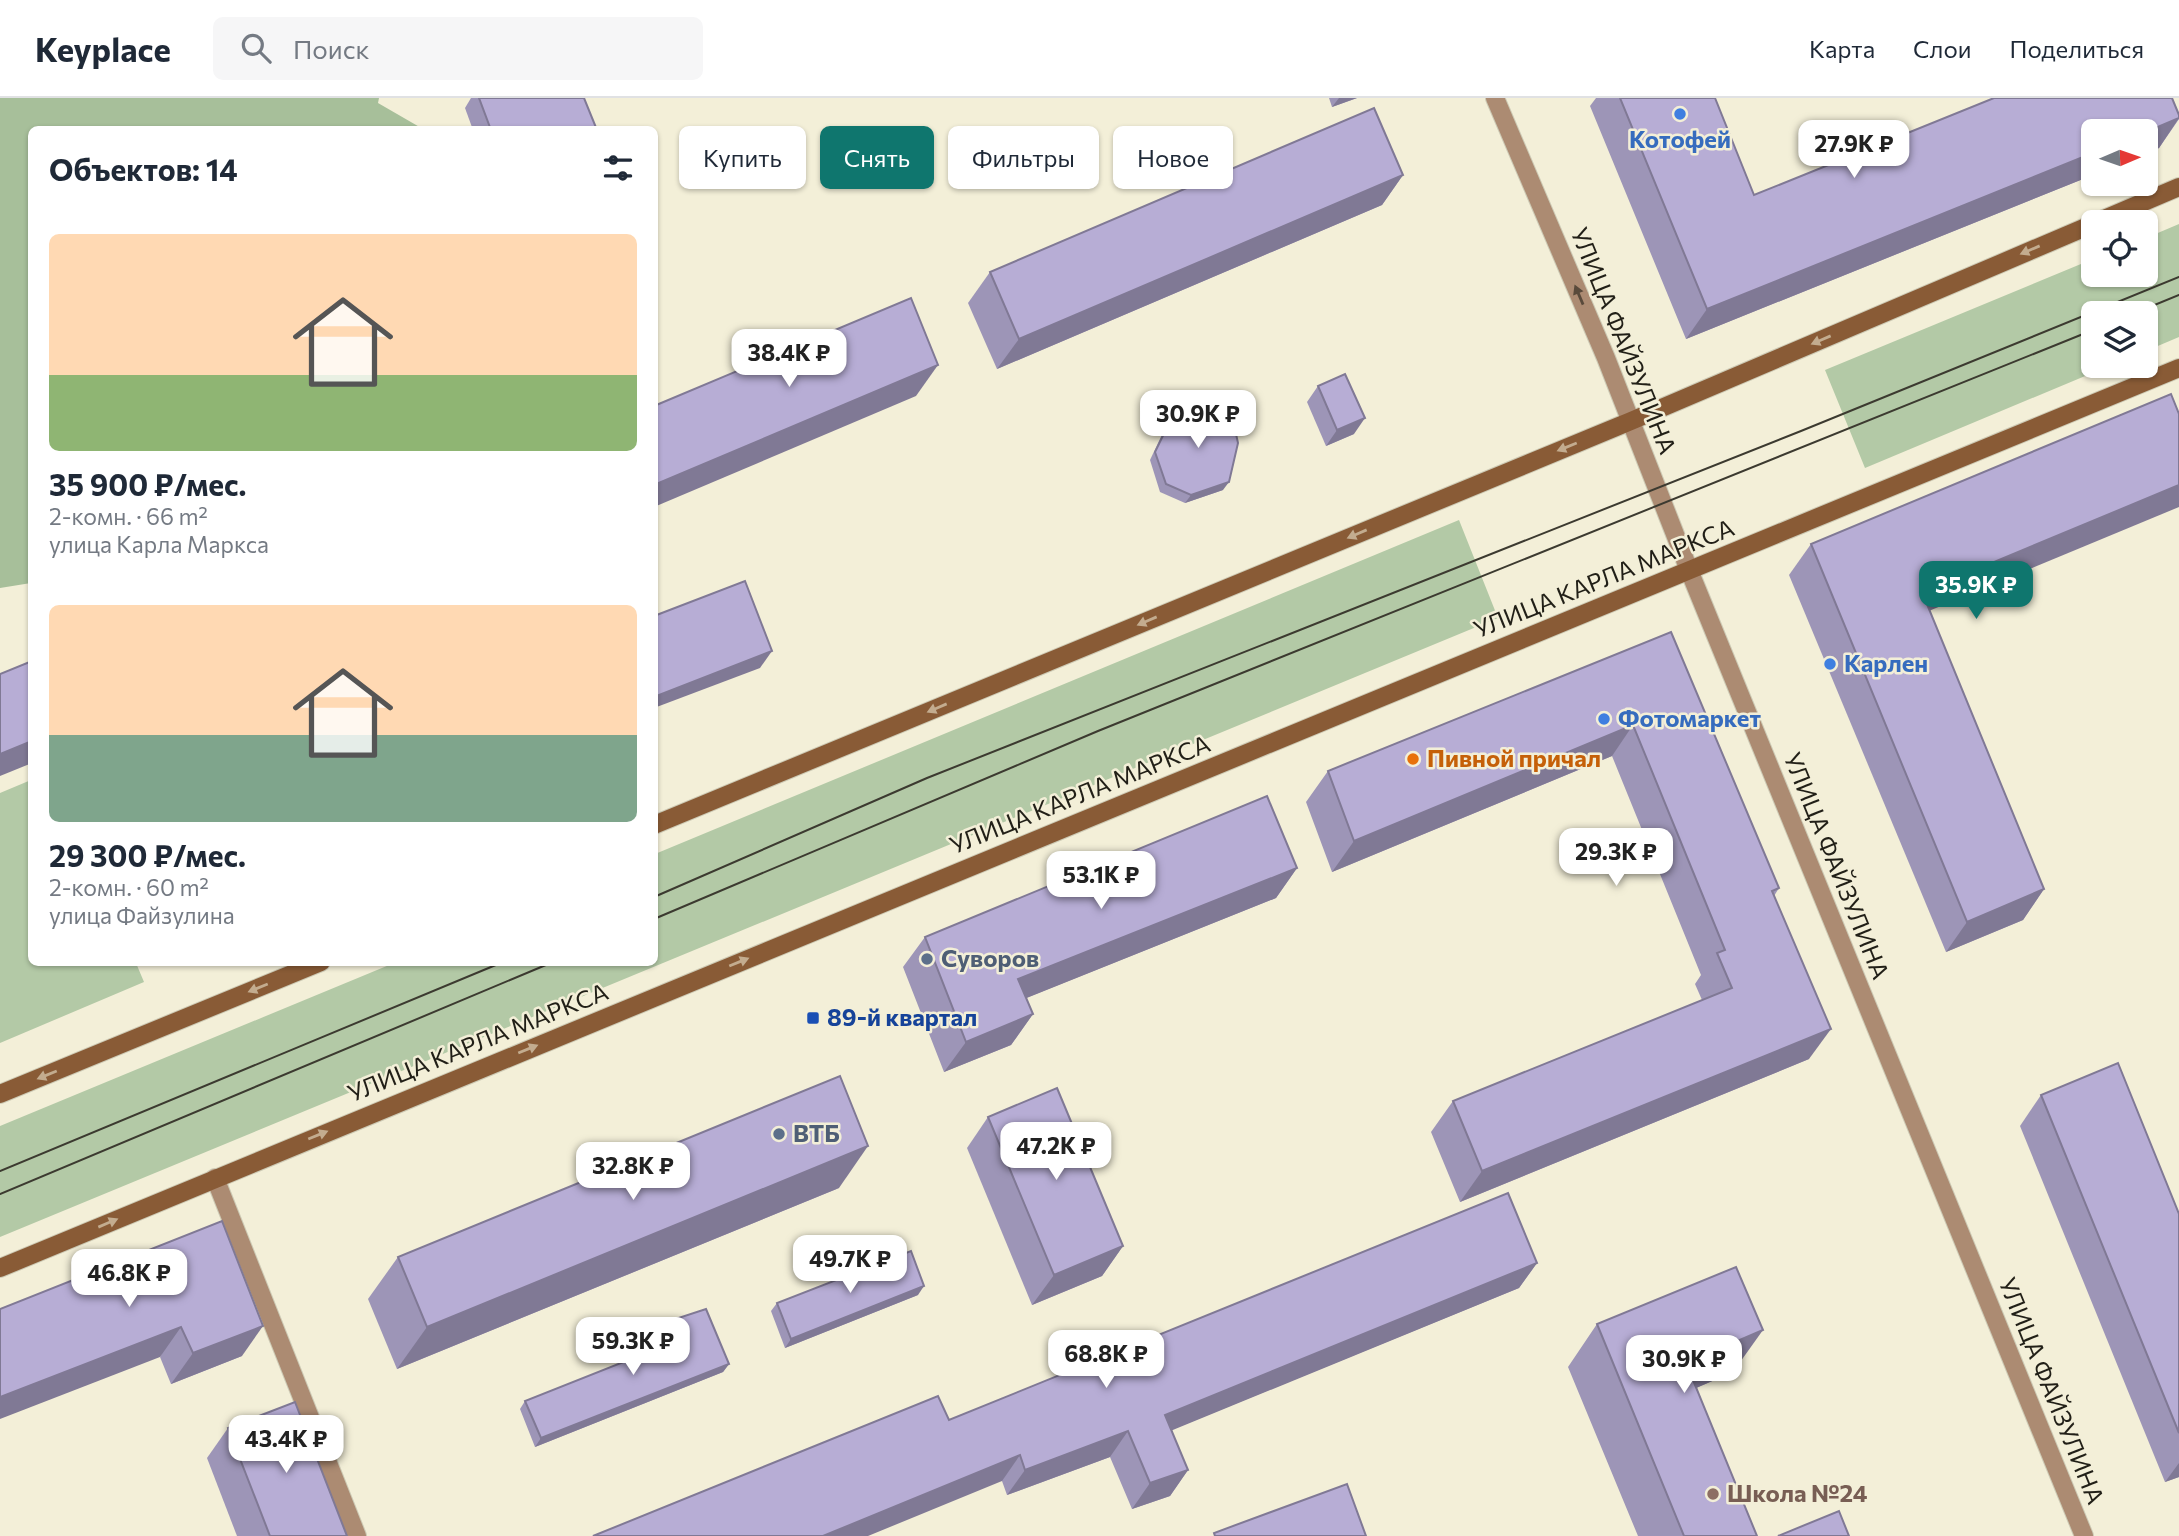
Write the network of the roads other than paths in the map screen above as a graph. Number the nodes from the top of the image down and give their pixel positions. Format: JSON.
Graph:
{"nodes":[{"id":1,"x":1495,"y":98,"type":"edge"},
{"id":2,"x":2179,"y":187,"type":"edge"},
{"id":3,"x":2125,"y":210,"type":"edge"},
{"id":4,"x":2081,"y":229,"type":"edge"},
{"id":5,"x":2179,"y":368,"type":"edge"},
{"id":6,"x":1631,"y":421,"type":"junction"},
{"id":7,"x":1689,"y":570,"type":"junction"},
{"id":8,"x":658,"y":823,"type":"edge"},
{"id":9,"x":311,"y":966,"type":"edge"},
{"id":10,"x":0,"y":1094,"type":"edge"},
{"id":11,"x":215,"y":1178,"type":"junction"},
{"id":12,"x":0,"y":1268,"type":"edge"},
{"id":13,"x":357,"y":1536,"type":"edge"},
{"id":14,"x":2084,"y":1536,"type":"edge"}],
"edges":[{"from":6,"to":1,"type":"street","name":"УЛИЦА ФАЙЗУЛИНА","one_way":true},
{"from":2,"to":3,"type":"main road"},
{"from":4,"to":6,"type":"main road","one_way":true},
{"from":5,"to":7,"type":"main road","name":"УЛИЦА КАРЛА МАРКСА"},
{"from":6,"to":7,"type":"street","name":"УЛИЦА ФАЙЗУЛИНА"},
{"from":6,"to":8,"type":"main road","one_way":true},
{"from":11,"to":7,"type":"main road","name":"УЛИЦА КАРЛА МАРКСА","one_way":true},
{"from":7,"to":14,"type":"street","name":"УЛИЦА ФАЙЗУЛИНА"},
{"from":9,"to":10,"type":"main road","one_way":true},
{"from":12,"to":11,"type":"main road","name":"УЛИЦА КАРЛА МАРКСА","one_way":true},
{"from":11,"to":13,"type":"street"}]}
